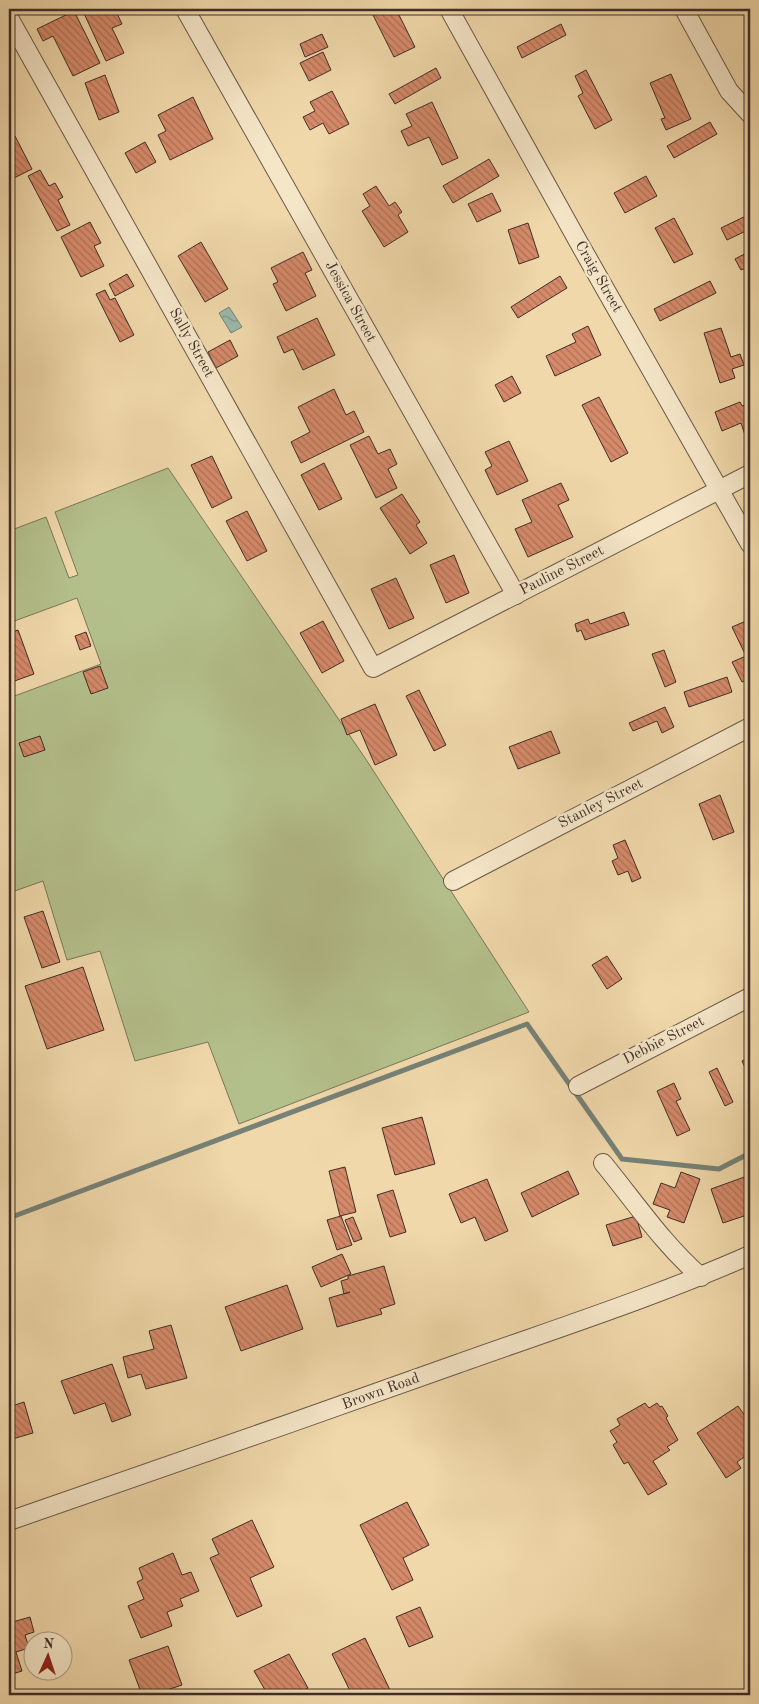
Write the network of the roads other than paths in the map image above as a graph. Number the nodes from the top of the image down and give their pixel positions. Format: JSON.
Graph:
{"nodes":[{"id":1,"x":185,"y":9,"type":"edge"},
{"id":2,"x":449,"y":9,"type":"edge"},
{"id":3,"x":684,"y":9,"type":"edge"},
{"id":4,"x":9,"y":18,"type":"edge"},
{"id":5,"x":750,"y":114,"type":"edge"},
{"id":6,"x":750,"y":474,"type":"edge"},
{"id":7,"x":720,"y":489,"type":"junction"},
{"id":8,"x":750,"y":544,"type":"edge"},
{"id":9,"x":516,"y":594,"type":"junction"},
{"id":10,"x":373,"y":668,"type":"joint"},
{"id":11,"x":750,"y":727,"type":"edge"},
{"id":12,"x":453,"y":881,"type":"dead end"},
{"id":13,"x":750,"y":997,"type":"edge"},
{"id":14,"x":578,"y":1086,"type":"dead end"},
{"id":15,"x":603,"y":1163,"type":"dead end"},
{"id":16,"x":750,"y":1255,"type":"edge"},
{"id":17,"x":701,"y":1277,"type":"junction"},
{"id":18,"x":9,"y":1522,"type":"edge"}],
"edges":[{"from":1,"to":9,"type":"street","name":"Jessica Street"},
{"from":2,"to":7,"type":"street","name":"Craig Street"},
{"from":3,"to":5,"type":"street"},
{"from":4,"to":10,"type":"street","name":"Sally Street"},
{"from":6,"to":7,"type":"street","name":"Pauline Street"},
{"from":7,"to":8,"type":"street","name":"Craig Street"},
{"from":7,"to":9,"type":"street","name":"Pauline Street"},
{"from":9,"to":10,"type":"street","name":"Pauline Street"},
{"from":11,"to":12,"type":"street","name":"Stanley Street"},
{"from":13,"to":14,"type":"street","name":"Debbie Street"},
{"from":15,"to":17,"type":"street"},
{"from":16,"to":17,"type":"street","name":"Brown Road"},
{"from":17,"to":18,"type":"street","name":"Brown Road"}]}
